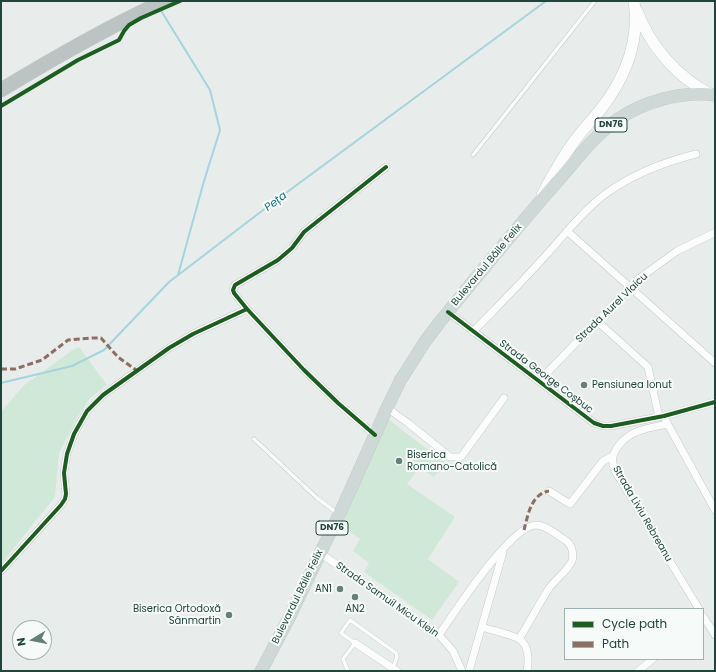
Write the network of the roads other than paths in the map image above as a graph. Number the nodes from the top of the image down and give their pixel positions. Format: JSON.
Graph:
{"nodes":[{"id":1,"x":165,"y":1,"type":"edge"},
{"id":2,"x":595,"y":1,"type":"edge"},
{"id":3,"x":635,"y":4,"type":"edge"},
{"id":4,"x":1,"y":90,"type":"edge"},
{"id":5,"x":712,"y":94,"type":"edge"},
{"id":6,"x":696,"y":154,"type":"dead end"},
{"id":7,"x":472,"y":155,"type":"dead end"},
{"id":8,"x":386,"y":167,"type":"dead end"},
{"id":9,"x":539,"y":203,"type":"junction"},
{"id":10,"x":567,"y":231,"type":"junction"},
{"id":11,"x":714,"y":233,"type":"dead end"},
{"id":12,"x":630,"y":287,"type":"junction"},
{"id":13,"x":247,"y":308,"type":"junction"},
{"id":14,"x":448,"y":312,"type":"junction"},
{"id":15,"x":597,"y":321,"type":"junction"},
{"id":16,"x":473,"y":332,"type":"junction"},
{"id":17,"x":715,"y":363,"type":"edge"},
{"id":18,"x":539,"y":382,"type":"junction"},
{"id":19,"x":504,"y":398,"type":"dead end"},
{"id":20,"x":715,"y":402,"type":"edge"},
{"id":21,"x":387,"y":408,"type":"junction"},
{"id":22,"x":661,"y":417,"type":"junction"},
{"id":23,"x":668,"y":424,"type":"junction"},
{"id":24,"x":375,"y":435,"type":"junction"},
{"id":25,"x":254,"y":439,"type":"dead end"},
{"id":26,"x":611,"y":457,"type":"junction"},
{"id":27,"x":549,"y":491,"type":"dead end"},
{"id":28,"x":715,"y":510,"type":"edge"},
{"id":29,"x":339,"y":515,"type":"junction"},
{"id":30,"x":504,"y":549,"type":"junction"},
{"id":31,"x":320,"y":553,"type":"junction"},
{"id":32,"x":1,"y":571,"type":"edge"},
{"id":33,"x":698,"y":608,"type":"edge"},
{"id":34,"x":704,"y":619,"type":"edge"},
{"id":35,"x":482,"y":628,"type":"junction"},
{"id":36,"x":439,"y":635,"type":"junction"},
{"id":37,"x":715,"y":635,"type":"edge"},
{"id":38,"x":519,"y":639,"type":"junction"},
{"id":39,"x":355,"y":643,"type":"junction"},
{"id":40,"x":652,"y":660,"type":"edge"},
{"id":41,"x":395,"y":670,"type":"edge"},
{"id":42,"x":261,"y":671,"type":"edge"},
{"id":43,"x":348,"y":671,"type":"edge"},
{"id":44,"x":462,"y":671,"type":"edge"},
{"id":45,"x":469,"y":671,"type":"edge"},
{"id":46,"x":527,"y":671,"type":"edge"},
{"id":47,"x":638,"y":671,"type":"edge"}],
"edges":[{"from":1,"to":4,"type":"highway"},
{"from":2,"to":7,"type":"lane"},
{"from":3,"to":5,"type":"main road"},
{"from":3,"to":9,"type":"main road"},
{"from":5,"to":9,"type":"main road","name":"Bulevardul Băile Felix","number":"DN76"},
{"from":6,"to":10,"type":"street"},
{"from":8,"to":13,"type":"street"},
{"from":9,"to":14,"type":"main road","name":"Bulevardul Băile Felix","number":"DN76"},
{"from":10,"to":12,"type":"street"},
{"from":10,"to":16,"type":"street"},
{"from":11,"to":12,"type":"street","name":"Strada Aurel Vlaicu"},
{"from":12,"to":15,"type":"street","name":"Strada Aurel Vlaicu"},
{"from":12,"to":17,"type":"street"},
{"from":13,"to":24,"type":"street"},
{"from":13,"to":32,"type":"street"},
{"from":14,"to":16,"type":"street","name":"Strada George Coșbuc"},
{"from":14,"to":21,"type":"main road","name":"Bulevardul Băile Felix","number":"DN76"},
{"from":15,"to":18,"type":"street","name":"Strada Aurel Vlaicu"},
{"from":15,"to":22,"type":"street"},
{"from":16,"to":18,"type":"street","name":"Strada George Coșbuc"},
{"from":18,"to":22,"type":"street","name":"Strada George Coșbuc"},
{"from":19,"to":21,"type":"street"},
{"from":20,"to":22,"type":"street","name":"Strada George Coșbuc"},
{"from":21,"to":24,"type":"main road","name":"Bulevardul Băile Felix","number":"DN76"},
{"from":22,"to":23,"type":"street"},
{"from":23,"to":26,"type":"street","name":"Strada Liviu Rebreanu"},
{"from":23,"to":28,"type":"street"},
{"from":24,"to":29,"type":"main road","name":"Bulevardul Băile Felix","number":"DN76"},
{"from":25,"to":29,"type":"lane"},
{"from":26,"to":27,"type":"street"},
{"from":26,"to":33,"type":"street","name":"Strada Liviu Rebreanu"},
{"from":29,"to":31,"type":"main road","name":"Bulevardul Băile Felix","number":"DN76"},
{"from":30,"to":35,"type":"street"},
{"from":30,"to":36,"type":"street"},
{"from":30,"to":38,"type":"street"},
{"from":31,"to":36,"type":"street","name":"Strada Samuil Micu Klein"},
{"from":31,"to":42,"type":"main road","name":"Bulevardul Băile Felix","number":"DN76"},
{"from":34,"to":37,"type":"street"},
{"from":35,"to":38,"type":"street"},
{"from":35,"to":45,"type":"street"},
{"from":36,"to":44,"type":"street","name":"Strada Samuil Micu Klein"},
{"from":38,"to":46,"type":"street"},
{"from":39,"to":41,"type":"street"},
{"from":39,"to":41,"type":"lane"},
{"from":39,"to":43,"type":"lane"},
{"from":40,"to":47,"type":"street"}]}
